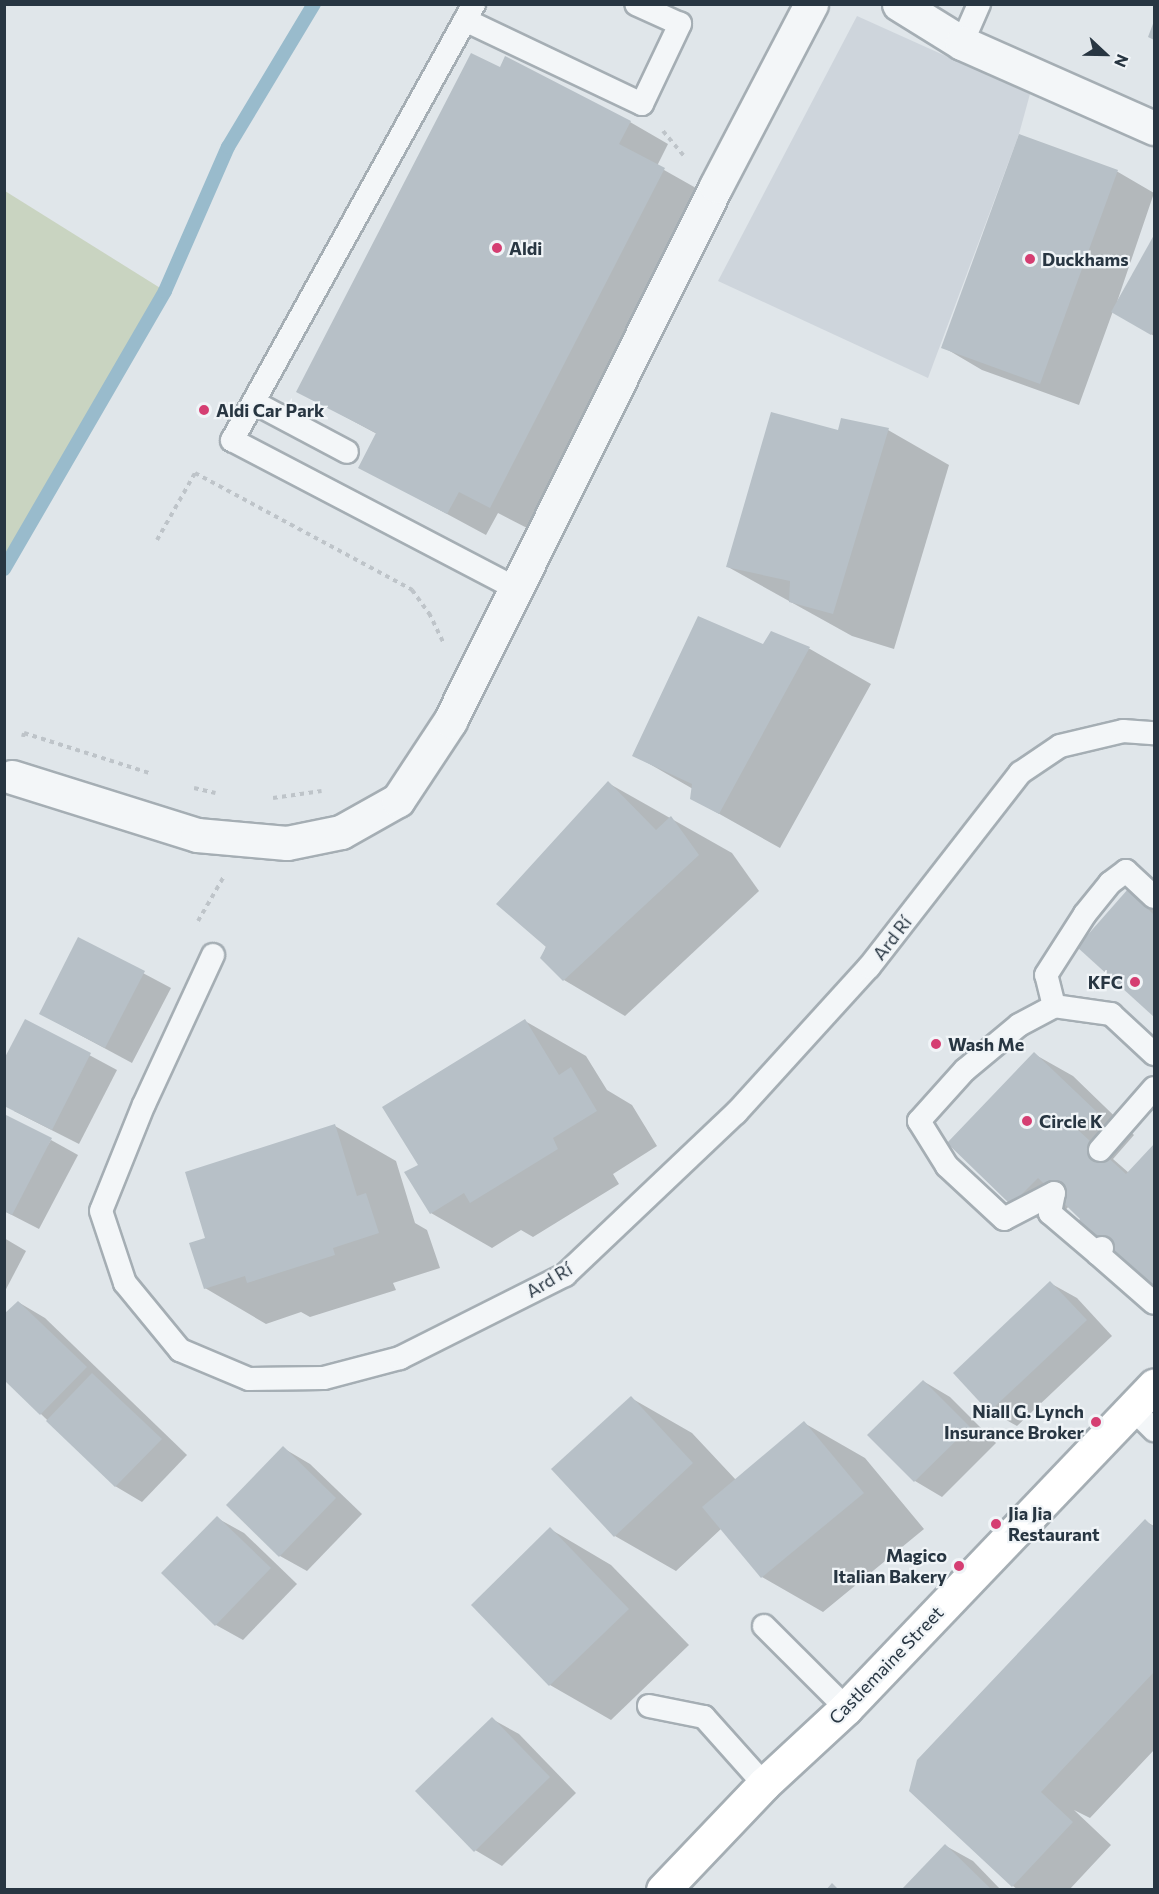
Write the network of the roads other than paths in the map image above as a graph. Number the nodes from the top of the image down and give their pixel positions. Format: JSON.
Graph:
{"nodes":[{"id":1,"x":636,"y":4,"type":"edge"},
{"id":2,"x":811,"y":4,"type":"edge"},
{"id":3,"x":899,"y":4,"type":"edge"},
{"id":4,"x":979,"y":4,"type":"edge"},
{"id":5,"x":469,"y":12,"type":"edge"},
{"id":6,"x":963,"y":43,"type":"junction"},
{"id":7,"x":1155,"y":128,"type":"edge"},
{"id":8,"x":255,"y":403,"type":"junction"},
{"id":9,"x":348,"y":452,"type":"dead end"},
{"id":10,"x":517,"y":589,"type":"junction"},
{"id":11,"x":1155,"y":733,"type":"edge"},
{"id":12,"x":12,"y":777,"type":"road end"},
{"id":13,"x":1155,"y":897,"type":"edge"},
{"id":14,"x":213,"y":955,"type":"dead end"},
{"id":15,"x":1054,"y":1006,"type":"junction"},
{"id":16,"x":1155,"y":1054,"type":"edge"},
{"id":17,"x":1155,"y":1088,"type":"edge"},
{"id":18,"x":1100,"y":1150,"type":"dead end"},
{"id":19,"x":1155,"y":1303,"type":"edge"},
{"id":20,"x":1155,"y":1386,"type":"edge"},
{"id":21,"x":1144,"y":1420,"type":"edge"},
{"id":22,"x":764,"y":1626,"type":"dead end"},
{"id":23,"x":649,"y":1706,"type":"dead end"},
{"id":24,"x":846,"y":1708,"type":"junction"},
{"id":25,"x":764,"y":1784,"type":"junction"},
{"id":26,"x":663,"y":1890,"type":"edge"}],
"edges":[{"from":1,"to":5,"type":"lane"},
{"from":2,"to":10,"type":"street"},
{"from":3,"to":6,"type":"street"},
{"from":4,"to":6,"type":"lane"},
{"from":5,"to":8,"type":"lane"},
{"from":6,"to":7,"type":"street"},
{"from":8,"to":9,"type":"lane"},
{"from":8,"to":10,"type":"lane"},
{"from":10,"to":12,"type":"street"},
{"from":11,"to":14,"type":"lane","name":"Ard Rí"},
{"from":13,"to":15,"type":"lane"},
{"from":15,"to":16,"type":"lane"},
{"from":15,"to":19,"type":"lane"},
{"from":17,"to":18,"type":"lane"},
{"from":20,"to":21,"type":"main road","name":"Castlemaine Street"},
{"from":21,"to":24,"type":"main road","name":"Castlemaine Street"},
{"from":22,"to":24,"type":"lane"},
{"from":23,"to":25,"type":"lane"},
{"from":24,"to":25,"type":"main road","name":"Castlemaine Street"},
{"from":25,"to":26,"type":"main road","name":"Castlemaine Street"}]}
